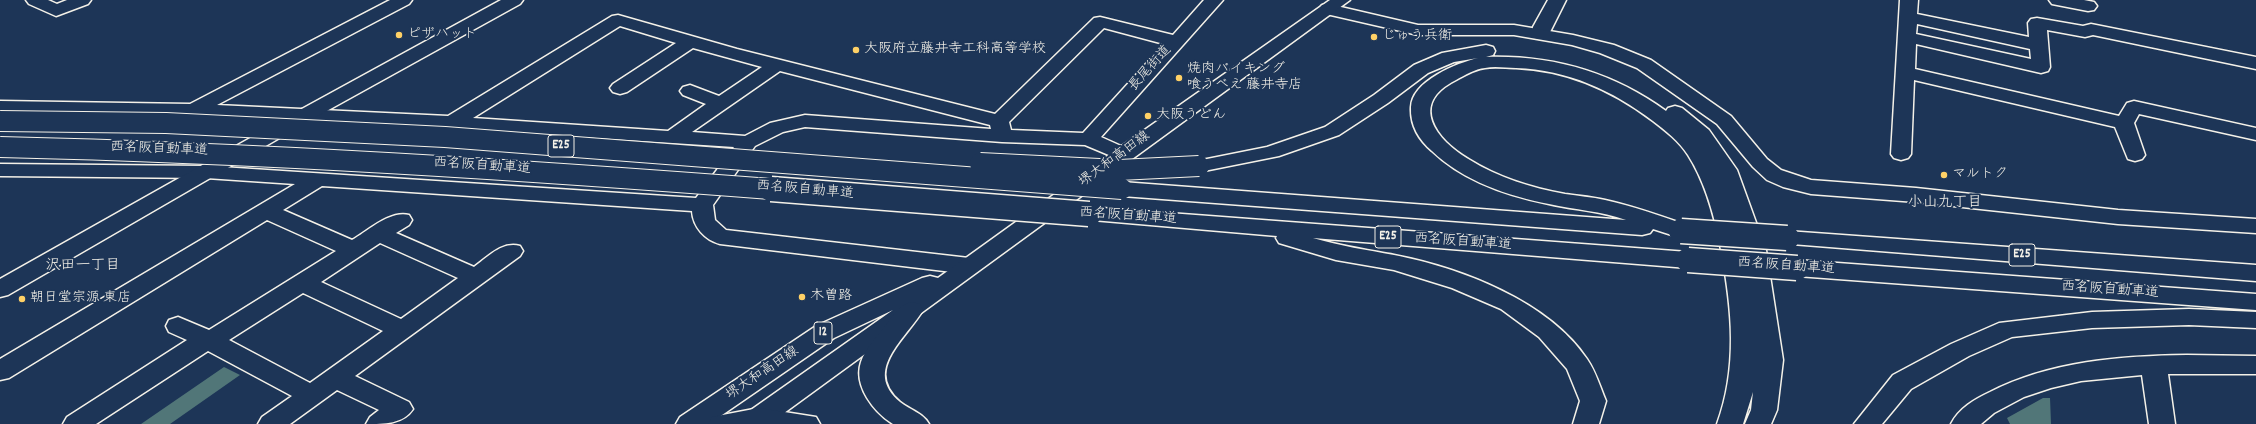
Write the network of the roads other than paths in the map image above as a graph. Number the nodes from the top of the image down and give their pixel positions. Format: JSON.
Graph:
{"nodes":[{"id":1,"x":35,"y":0,"type":"edge"},
{"id":2,"x":82,"y":0,"type":"edge"},
{"id":3,"x":403,"y":0,"type":"edge"},
{"id":4,"x":514,"y":0,"type":"edge"},
{"id":5,"x":1214,"y":0,"type":"edge"},
{"id":6,"x":1557,"y":0,"type":"edge"},
{"id":7,"x":2058,"y":0,"type":"edge"},
{"id":8,"x":2088,"y":3,"type":"edge"},
{"id":9,"x":1335,"y":4,"type":"edge"},
{"id":10,"x":1909,"y":8,"type":"edge"},
{"id":11,"x":2091,"y":29,"type":"junction"},
{"id":12,"x":1541,"y":34,"type":"junction"},
{"id":13,"x":1907,"y":37,"type":"junction"},
{"id":14,"x":1176,"y":41,"type":"junction"},
{"id":15,"x":690,"y":42,"type":"junction"},
{"id":16,"x":2039,"y":45,"type":"junction"},
{"id":17,"x":2256,"y":63,"type":"edge"},
{"id":18,"x":778,"y":64,"type":"junction"},
{"id":19,"x":1905,"y":72,"type":"junction"},
{"id":20,"x":620,"y":88,"type":"dead end"},
{"id":21,"x":690,"y":91,"type":"dead end"},
{"id":22,"x":720,"y":103,"type":"junction"},
{"id":23,"x":0,"y":107,"type":"edge"},
{"id":24,"x":194,"y":109,"type":"junction"},
{"id":25,"x":307,"y":114,"type":"junction"},
{"id":26,"x":0,"y":121,"type":"edge"},
{"id":27,"x":451,"y":123,"type":"junction"},
{"id":28,"x":2124,"y":123,"type":"junction"},
{"id":29,"x":1001,"y":128,"type":"junction"},
{"id":30,"x":2256,"y":134,"type":"edge"},
{"id":31,"x":672,"y":137,"type":"junction"},
{"id":32,"x":1088,"y":139,"type":"junction"},
{"id":33,"x":748,"y":142,"type":"junction"},
{"id":34,"x":0,"y":147,"type":"edge"},
{"id":35,"x":1123,"y":154,"type":"junction"},
{"id":36,"x":1901,"y":154,"type":"dead end"},
{"id":37,"x":2135,"y":155,"type":"dead end"},
{"id":38,"x":757,"y":161,"type":"junction"},
{"id":39,"x":0,"y":170,"type":"edge"},
{"id":40,"x":206,"y":172,"type":"junction"},
{"id":41,"x":319,"y":179,"type":"junction"},
{"id":42,"x":702,"y":205,"type":"junction"},
{"id":43,"x":266,"y":212,"type":"junction"},
{"id":44,"x":401,"y":220,"type":"dead end"},
{"id":45,"x":1248,"y":226,"type":"junction"},
{"id":46,"x":2256,"y":226,"type":"edge"},
{"id":47,"x":1681,"y":230,"type":"junction"},
{"id":48,"x":380,"y":234,"type":"junction"},
{"id":49,"x":354,"y":250,"type":"junction"},
{"id":50,"x":512,"y":251,"type":"dead end"},
{"id":51,"x":969,"y":266,"type":"junction"},
{"id":52,"x":2256,"y":273,"type":"edge"},
{"id":53,"x":476,"y":277,"type":"junction"},
{"id":54,"x":303,"y":283,"type":"junction"},
{"id":55,"x":0,"y":289,"type":"edge"},
{"id":56,"x":2256,"y":302,"type":"edge"},
{"id":57,"x":911,"y":310,"type":"junction"},
{"id":58,"x":2256,"y":320,"type":"edge"},
{"id":59,"x":178,"y":326,"type":"dead end"},
{"id":60,"x":403,"y":330,"type":"junction"},
{"id":61,"x":209,"y":340,"type":"junction"},
{"id":62,"x":2256,"y":365,"type":"edge"},
{"id":63,"x":2154,"y":366,"type":"junction"},
{"id":64,"x":0,"y":372,"type":"edge"},
{"id":65,"x":336,"y":378,"type":"junction"},
{"id":66,"x":312,"y":395,"type":"junction"},
{"id":67,"x":92,"y":421,"type":"edge"},
{"id":68,"x":754,"y":421,"type":"edge"},
{"id":69,"x":271,"y":424,"type":"edge"},
{"id":70,"x":379,"y":424,"type":"edge"},
{"id":71,"x":689,"y":424,"type":"edge"},
{"id":72,"x":721,"y":424,"type":"edge"},
{"id":73,"x":807,"y":424,"type":"edge"},
{"id":74,"x":916,"y":424,"type":"edge"},
{"id":75,"x":1586,"y":424,"type":"edge"},
{"id":76,"x":1730,"y":424,"type":"edge"},
{"id":77,"x":1758,"y":424,"type":"edge"},
{"id":78,"x":1867,"y":424,"type":"edge"},
{"id":79,"x":1964,"y":424,"type":"edge"},
{"id":80,"x":2162,"y":424,"type":"edge"}],
"edges":[{"from":1,"to":2,"type":"main road"},
{"from":3,"to":24,"type":"main road"},
{"from":4,"to":25,"type":"main road"},
{"from":5,"to":14,"type":"main road","name":"長尾街道"},
{"from":6,"to":12,"type":"main road"},
{"from":7,"to":8,"type":"main road"},
{"from":8,"to":11,"type":"main road"},
{"from":9,"to":12,"type":"main road"},
{"from":9,"to":35,"type":"main road","name":"堺大和高田線","number":"12"},
{"from":10,"to":13,"type":"main road"},
{"from":10,"to":16,"type":"main road"},
{"from":11,"to":16,"type":"main road"},
{"from":11,"to":17,"type":"main road"},
{"from":12,"to":46,"type":"main road"},
{"from":13,"to":16,"type":"main road"},
{"from":13,"to":19,"type":"main road"},
{"from":14,"to":29,"type":"main road"},
{"from":14,"to":32,"type":"main road","name":"長尾街道"},
{"from":15,"to":18,"type":"main road"},
{"from":15,"to":20,"type":"main road"},
{"from":15,"to":27,"type":"main road"},
{"from":18,"to":22,"type":"main road"},
{"from":18,"to":29,"type":"main road"},
{"from":19,"to":28,"type":"main road"},
{"from":19,"to":36,"type":"main road"},
{"from":21,"to":22,"type":"main road"},
{"from":22,"to":31,"type":"main road"},
{"from":23,"to":24,"type":"main road"},
{"from":24,"to":25,"type":"main road"},
{"from":25,"to":27,"type":"main road"},
{"from":25,"to":40,"type":"main road"},
{"from":26,"to":38,"type":"main road","name":"西名阪自動車道","number":"E25","bridge":true},
{"from":27,"to":31,"type":"main road"},
{"from":28,"to":30,"type":"main road"},
{"from":28,"to":37,"type":"main road"},
{"from":29,"to":32,"type":"main road"},
{"from":29,"to":33,"type":"main road"},
{"from":31,"to":33,"type":"main road"},
{"from":32,"to":35,"type":"main road"},
{"from":33,"to":42,"type":"main road"},
{"from":34,"to":45,"type":"main road","name":"西名阪自動車道","number":"E25","bridge":true},
{"from":35,"to":51,"type":"main road","name":"堺大和高田線","number":"12"},
{"from":38,"to":47,"type":"main road","name":"西名阪自動車道","number":"E25","bridge":true},
{"from":38,"to":77,"type":"main road","bridge":true},
{"from":39,"to":40,"type":"main road"},
{"from":40,"to":41,"type":"main road"},
{"from":40,"to":55,"type":"main road"},
{"from":41,"to":42,"type":"main road"},
{"from":41,"to":43,"type":"main road"},
{"from":42,"to":51,"type":"main road"},
{"from":43,"to":49,"type":"main road"},
{"from":43,"to":64,"type":"main road"},
{"from":44,"to":48,"type":"main road"},
{"from":45,"to":56,"type":"main road","name":"西名阪自動車道","number":"E25","bridge":true},
{"from":45,"to":75,"type":"main road"},
{"from":47,"to":52,"type":"main road","name":"西名阪自動車道","number":"E25","bridge":true},
{"from":47,"to":76,"type":"main road"},
{"from":48,"to":49,"type":"main road"},
{"from":48,"to":53,"type":"main road"},
{"from":49,"to":54,"type":"main road"},
{"from":50,"to":53,"type":"main road"},
{"from":51,"to":57,"type":"main road","name":"堺大和高田線","number":"12"},
{"from":51,"to":71,"type":"main road","name":"堺大和高田線","number":"12"},
{"from":53,"to":60,"type":"main road"},
{"from":54,"to":60,"type":"main road"},
{"from":54,"to":61,"type":"main road"},
{"from":57,"to":68,"type":"main road","name":"堺大和高田線","number":"12"},
{"from":57,"to":74,"type":"main road"},
{"from":58,"to":78,"type":"main road"},
{"from":59,"to":61,"type":"main road"},
{"from":60,"to":65,"type":"main road"},
{"from":61,"to":66,"type":"main road"},
{"from":61,"to":67,"type":"main road"},
{"from":62,"to":63,"type":"main road"},
{"from":63,"to":79,"type":"main road"},
{"from":63,"to":80,"type":"main road"},
{"from":65,"to":66,"type":"main road"},
{"from":65,"to":70,"type":"main road"},
{"from":66,"to":69,"type":"main road"},
{"from":68,"to":72,"type":"main road"},
{"from":68,"to":73,"type":"main road"}]}
